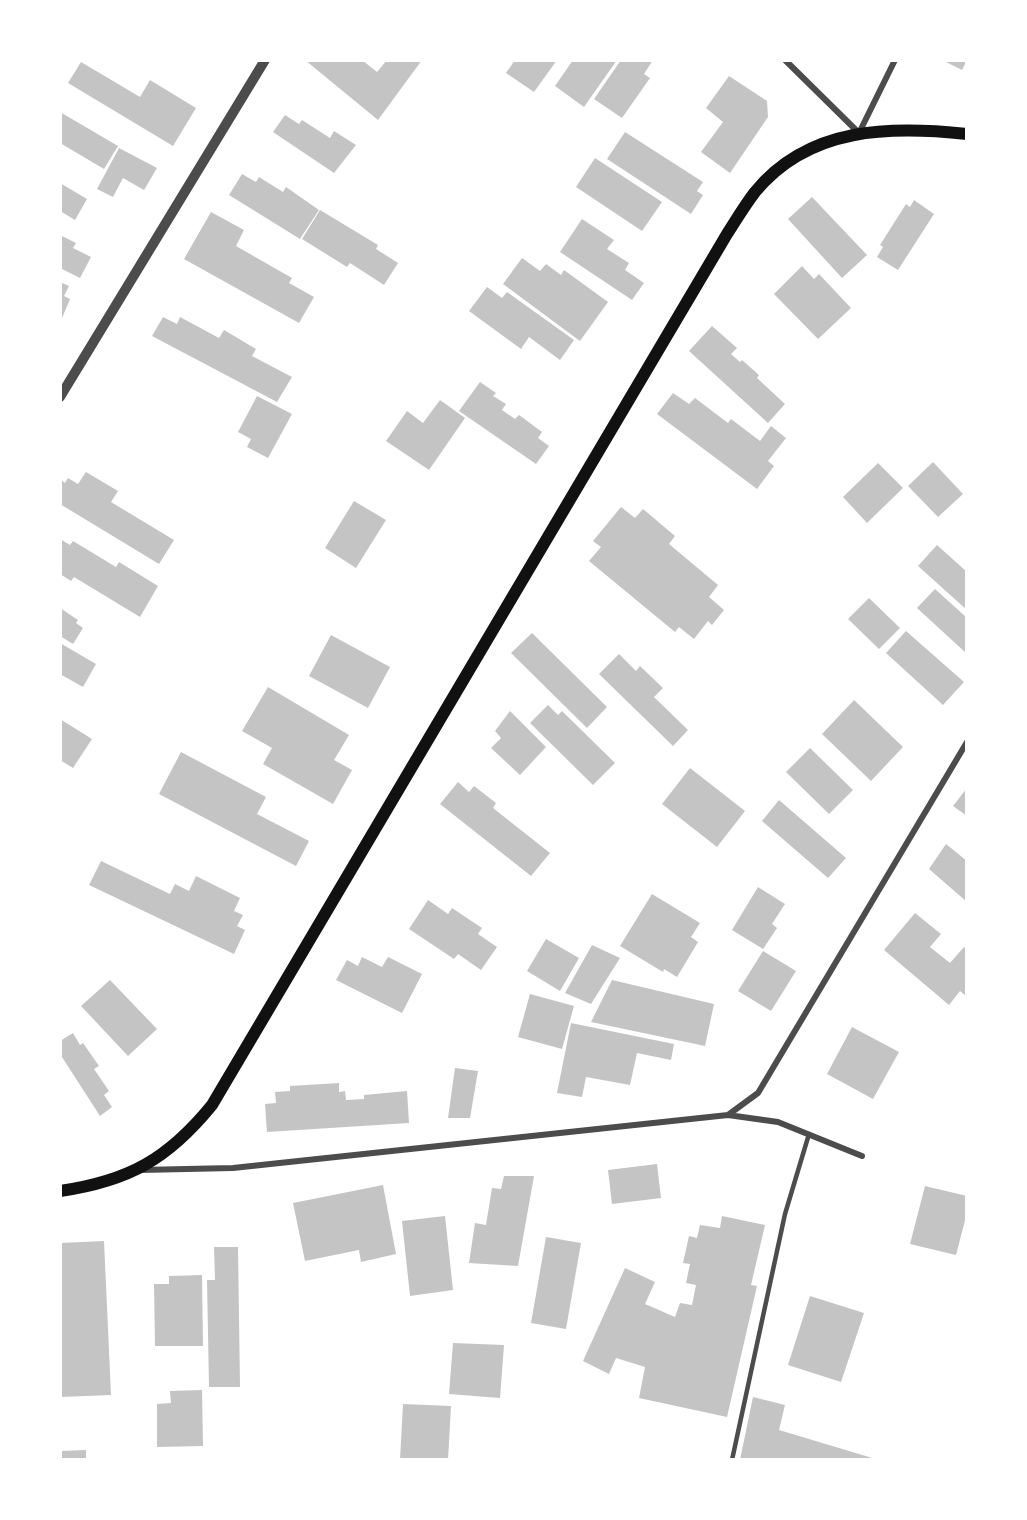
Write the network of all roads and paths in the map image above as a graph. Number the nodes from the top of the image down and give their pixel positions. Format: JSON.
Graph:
{"nodes":[{"id":1,"x":265,"y":60,"type":"edge"},
{"id":2,"x":785,"y":60,"type":"edge"},
{"id":3,"x":895,"y":60,"type":"edge"},
{"id":4,"x":859,"y":133,"type":"junction"},
{"id":5,"x":967,"y":134,"type":"edge"},
{"id":6,"x":60,"y":397,"type":"edge"},
{"id":7,"x":967,"y":742,"type":"edge"},
{"id":8,"x":728,"y":1115,"type":"junction"},
{"id":9,"x":809,"y":1134,"type":"junction"},
{"id":10,"x":862,"y":1156,"type":"dead end"},
{"id":11,"x":139,"y":1170,"type":"junction"},
{"id":12,"x":60,"y":1191,"type":"edge"},
{"id":13,"x":732,"y":1460,"type":"edge"}],
"edges":[{"from":1,"to":6,"type":"street"},
{"from":2,"to":4,"type":"street"},
{"from":3,"to":4,"type":"street"},
{"from":4,"to":5,"type":"main road"},
{"from":4,"to":11,"type":"main road"},
{"from":7,"to":8,"type":"street"},
{"from":8,"to":9,"type":"street"},
{"from":8,"to":11,"type":"street"},
{"from":9,"to":10,"type":"street"},
{"from":9,"to":13,"type":"lane"},
{"from":11,"to":12,"type":"main road"}]}
